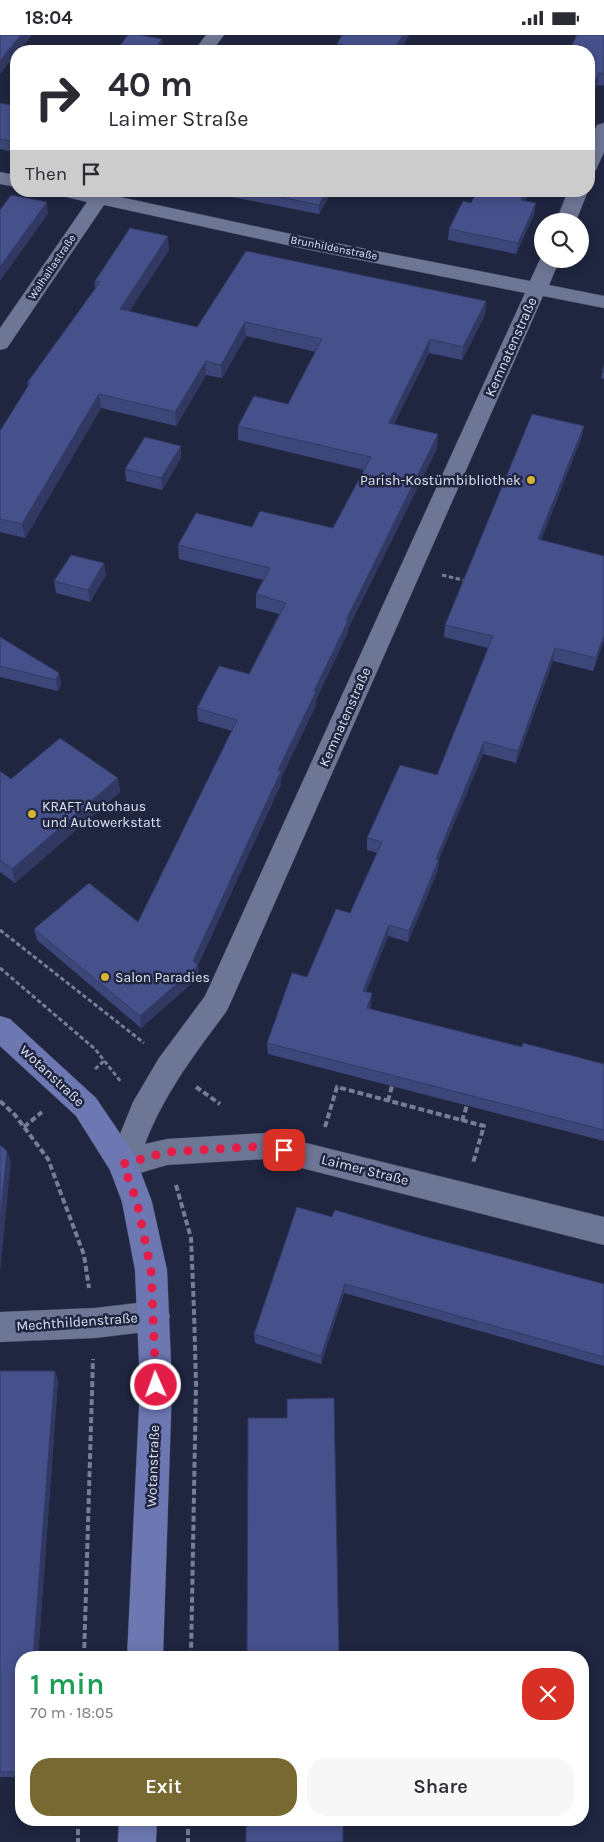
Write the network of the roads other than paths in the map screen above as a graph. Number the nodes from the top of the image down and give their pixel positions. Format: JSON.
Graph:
{"nodes":[{"id":1,"x":604,"y":129,"type":"edge"},
{"id":2,"x":595,"y":151,"type":"edge"},
{"id":3,"x":100,"y":197,"type":"edge"},
{"id":4,"x":110,"y":197,"type":"edge"},
{"id":5,"x":576,"y":197,"type":"edge"},
{"id":6,"x":569,"y":213,"type":"edge"},
{"id":7,"x":546,"y":268,"type":"edge"},
{"id":8,"x":538,"y":288,"type":"junction"},
{"id":9,"x":604,"y":302,"type":"edge"},
{"id":10,"x":0,"y":343,"type":"edge"},
{"id":11,"x":0,"y":1028,"type":"edge"},
{"id":12,"x":123,"y":1164,"type":"junction"},
{"id":13,"x":604,"y":1231,"type":"edge"},
{"id":14,"x":154,"y":1316,"type":"junction"},
{"id":15,"x":0,"y":1327,"type":"edge"},
{"id":16,"x":145,"y":1651,"type":"edge"},
{"id":17,"x":138,"y":1826,"type":"edge"},
{"id":18,"x":137,"y":1842,"type":"edge"}],
"edges":[{"from":1,"to":2,"type":"street"},
{"from":3,"to":10,"type":"street","name":"Walhallastraße"},
{"from":4,"to":8,"type":"street","name":"Brunhildenstraße"},
{"from":5,"to":6,"type":"street"},
{"from":7,"to":8,"type":"street","name":"Kemnatenstraße"},
{"from":8,"to":9,"type":"street","name":"Brunhildenstraße"},
{"from":8,"to":12,"type":"street","name":"Kemnatenstraße"},
{"from":11,"to":12,"type":"main road","name":"Wotanstraße"},
{"from":12,"to":13,"type":"street","name":"Laimer Straße"},
{"from":12,"to":14,"type":"main road","name":"Wotanstraße"},
{"from":14,"to":15,"type":"street","name":"Mechthildenstraße"},
{"from":14,"to":16,"type":"main road","name":"Wotanstraße"},
{"from":17,"to":18,"type":"main road"}]}
